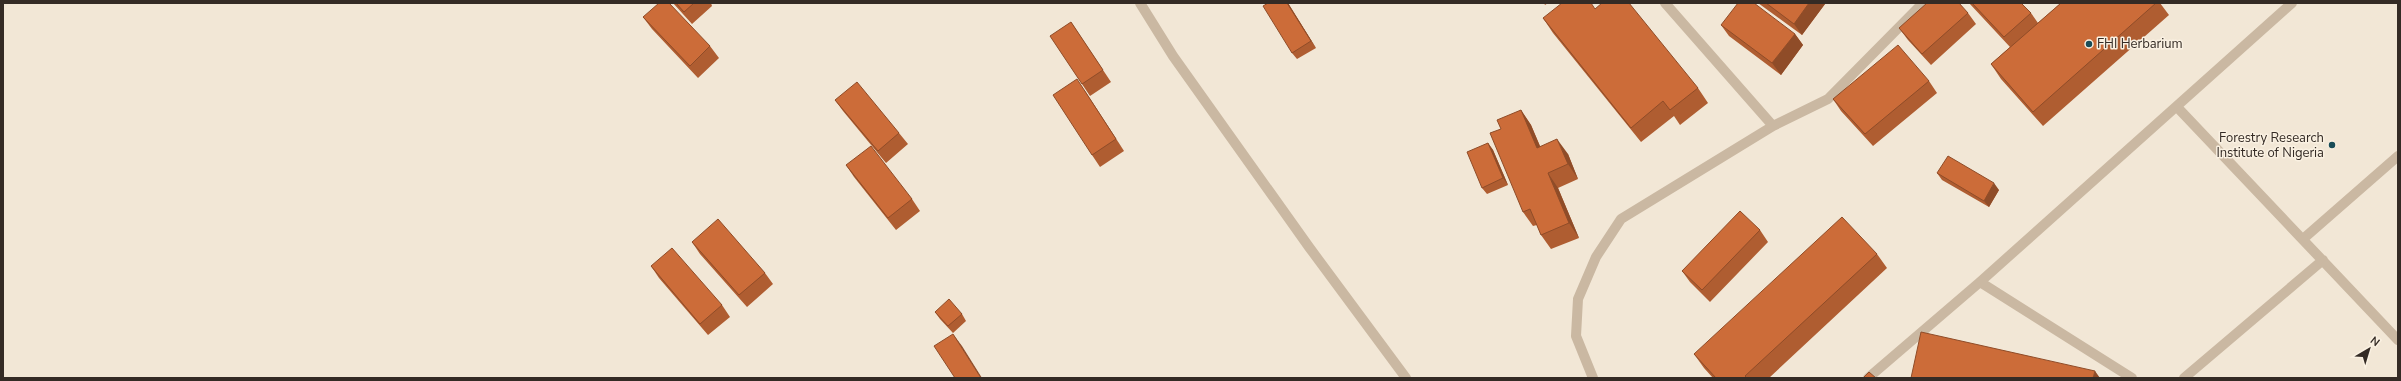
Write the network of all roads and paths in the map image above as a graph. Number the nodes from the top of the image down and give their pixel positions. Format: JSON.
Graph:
{"nodes":[{"id":1,"x":1140,"y":3,"type":"edge"},
{"id":2,"x":1664,"y":3,"type":"edge"},
{"id":3,"x":1923,"y":3,"type":"edge"},
{"id":4,"x":2292,"y":3,"type":"edge"},
{"id":5,"x":2177,"y":107,"type":"junction"},
{"id":6,"x":1773,"y":126,"type":"junction"},
{"id":7,"x":2398,"y":156,"type":"edge"},
{"id":8,"x":2303,"y":239,"type":"junction"},
{"id":9,"x":2323,"y":260,"type":"junction"},
{"id":10,"x":1980,"y":282,"type":"junction"},
{"id":11,"x":2398,"y":340,"type":"edge"},
{"id":12,"x":1406,"y":378,"type":"edge"},
{"id":13,"x":1593,"y":378,"type":"edge"},
{"id":14,"x":1868,"y":378,"type":"edge"},
{"id":15,"x":2132,"y":378,"type":"edge"},
{"id":16,"x":2184,"y":378,"type":"edge"}],
"edges":[{"from":1,"to":12,"type":"street"},
{"from":2,"to":6,"type":"street"},
{"from":3,"to":6,"type":"street"},
{"from":4,"to":5,"type":"street"},
{"from":5,"to":8,"type":"street"},
{"from":5,"to":10,"type":"street"},
{"from":6,"to":13,"type":"street"},
{"from":7,"to":8,"type":"street"},
{"from":8,"to":9,"type":"street"},
{"from":9,"to":11,"type":"street"},
{"from":9,"to":16,"type":"street"},
{"from":10,"to":14,"type":"street"},
{"from":10,"to":15,"type":"street"}]}
